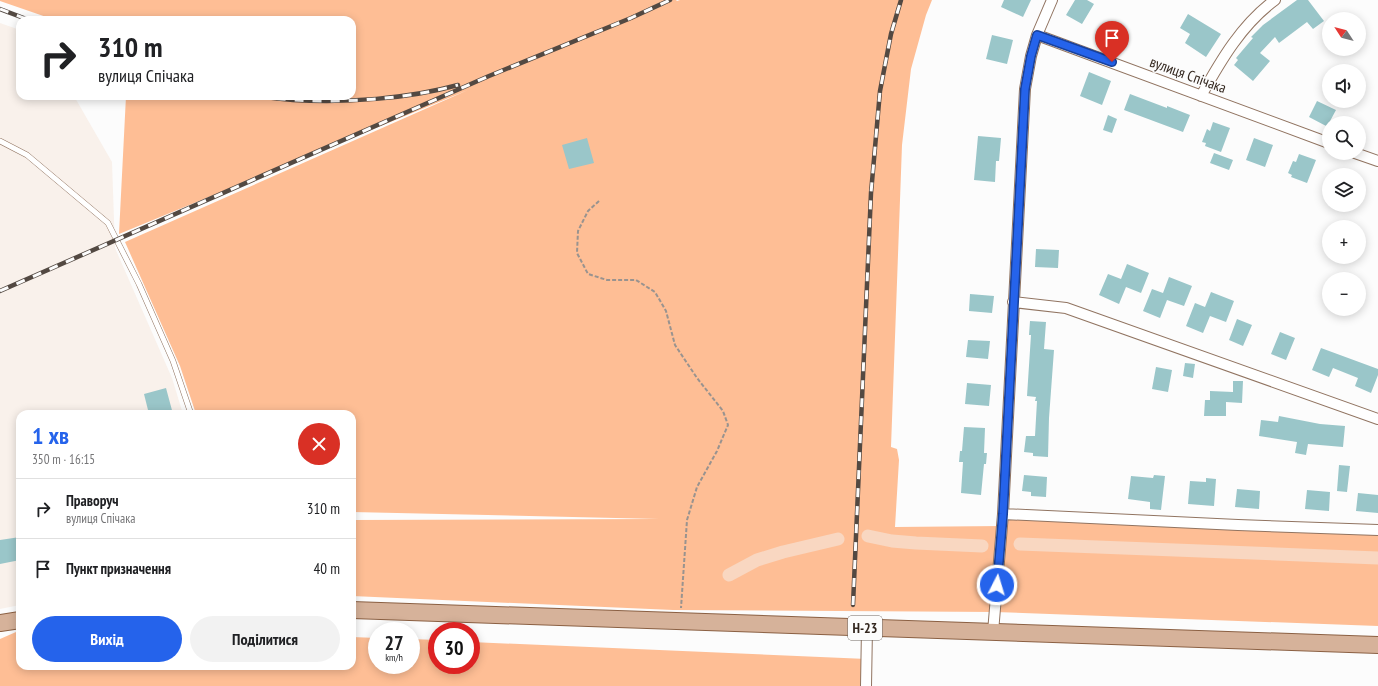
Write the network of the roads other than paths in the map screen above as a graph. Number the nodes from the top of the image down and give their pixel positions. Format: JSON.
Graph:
{"nodes":[{"id":1,"x":1052,"y":0,"type":"edge"},
{"id":2,"x":1275,"y":0,"type":"edge"},
{"id":3,"x":1037,"y":35,"type":"junction"},
{"id":4,"x":1201,"y":96,"type":"junction"},
{"id":5,"x":1322,"y":140,"type":"edge"},
{"id":6,"x":0,"y":141,"type":"edge"},
{"id":7,"x":1366,"y":157,"type":"edge"},
{"id":8,"x":1378,"y":161,"type":"edge"},
{"id":9,"x":1013,"y":302,"type":"junction"},
{"id":10,"x":189,"y":410,"type":"edge"},
{"id":11,"x":1378,"y":419,"type":"edge"},
{"id":12,"x":1003,"y":514,"type":"junction"},
{"id":13,"x":1378,"y":530,"type":"edge"},
{"id":14,"x":356,"y":610,"type":"edge"},
{"id":15,"x":16,"y":621,"type":"edge"},
{"id":16,"x":0,"y":623,"type":"edge"},
{"id":17,"x":867,"y":628,"type":"junction"},
{"id":18,"x":993,"y":632,"type":"junction"},
{"id":19,"x":1378,"y":645,"type":"edge"},
{"id":20,"x":866,"y":686,"type":"edge"}],
"edges":[{"from":1,"to":3,"type":"street"},
{"from":2,"to":4,"type":"street"},
{"from":3,"to":4,"type":"street","name":"вулиця Спічака"},
{"from":3,"to":9,"type":"street"},
{"from":4,"to":5,"type":"street","name":"вулиця Спічака"},
{"from":6,"to":10,"type":"lane"},
{"from":7,"to":8,"type":"street"},
{"from":9,"to":11,"type":"street"},
{"from":9,"to":12,"type":"street"},
{"from":12,"to":13,"type":"street"},
{"from":12,"to":18,"type":"street"},
{"from":14,"to":17,"type":"main road","number":"Н-23"},
{"from":15,"to":16,"type":"main road"},
{"from":17,"to":18,"type":"main road","number":"Н-23"},
{"from":17,"to":20,"type":"street"},
{"from":18,"to":19,"type":"main road","number":"Н-23"}]}
